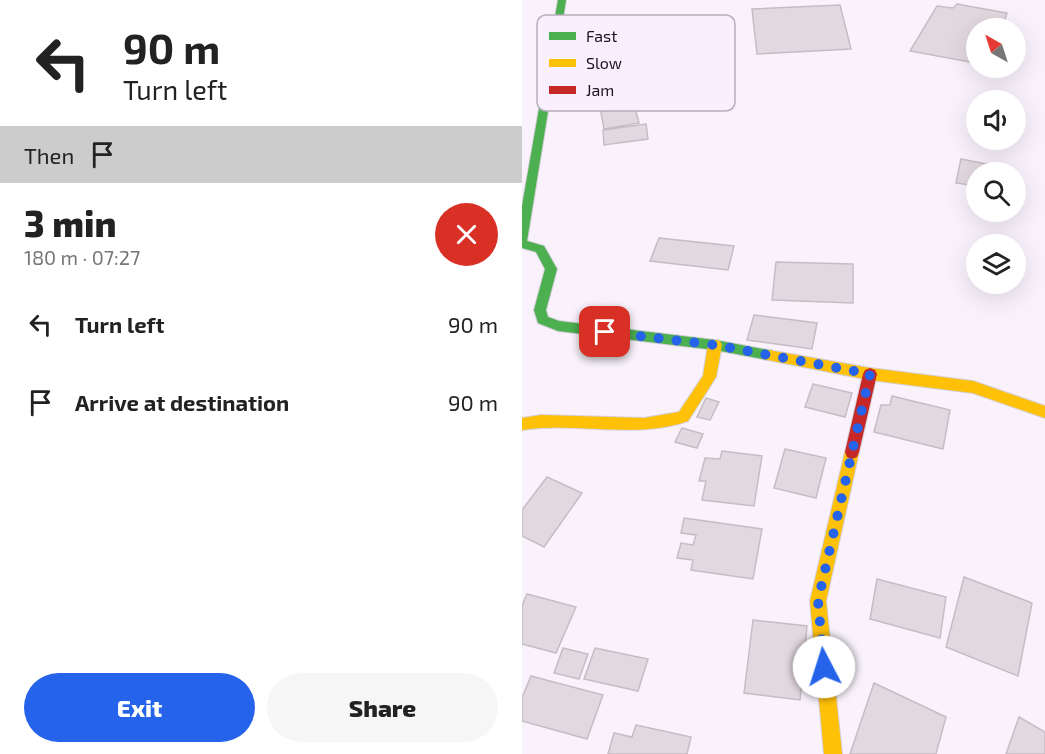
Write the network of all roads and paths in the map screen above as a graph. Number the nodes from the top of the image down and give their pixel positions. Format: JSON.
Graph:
{"nodes":[{"id":1,"x":562,"y":0,"type":"edge"},
{"id":2,"x":559,"y":15,"type":"edge"},
{"id":3,"x":543,"y":111,"type":"edge"},
{"id":4,"x":522,"y":239,"type":"edge"},
{"id":5,"x":522,"y":244,"type":"edge"},
{"id":6,"x":715,"y":345,"type":"junction"},
{"id":7,"x":870,"y":374,"type":"junction"},
{"id":8,"x":1045,"y":412,"type":"edge"},
{"id":9,"x":522,"y":424,"type":"edge"},
{"id":10,"x":833,"y":754,"type":"edge"}],
"edges":[{"from":1,"to":2,"type":"street"},
{"from":3,"to":4,"type":"street"},
{"from":5,"to":6,"type":"street"},
{"from":6,"to":7,"type":"street"},
{"from":6,"to":9,"type":"street"},
{"from":7,"to":8,"type":"street"},
{"from":7,"to":10,"type":"street"}]}
